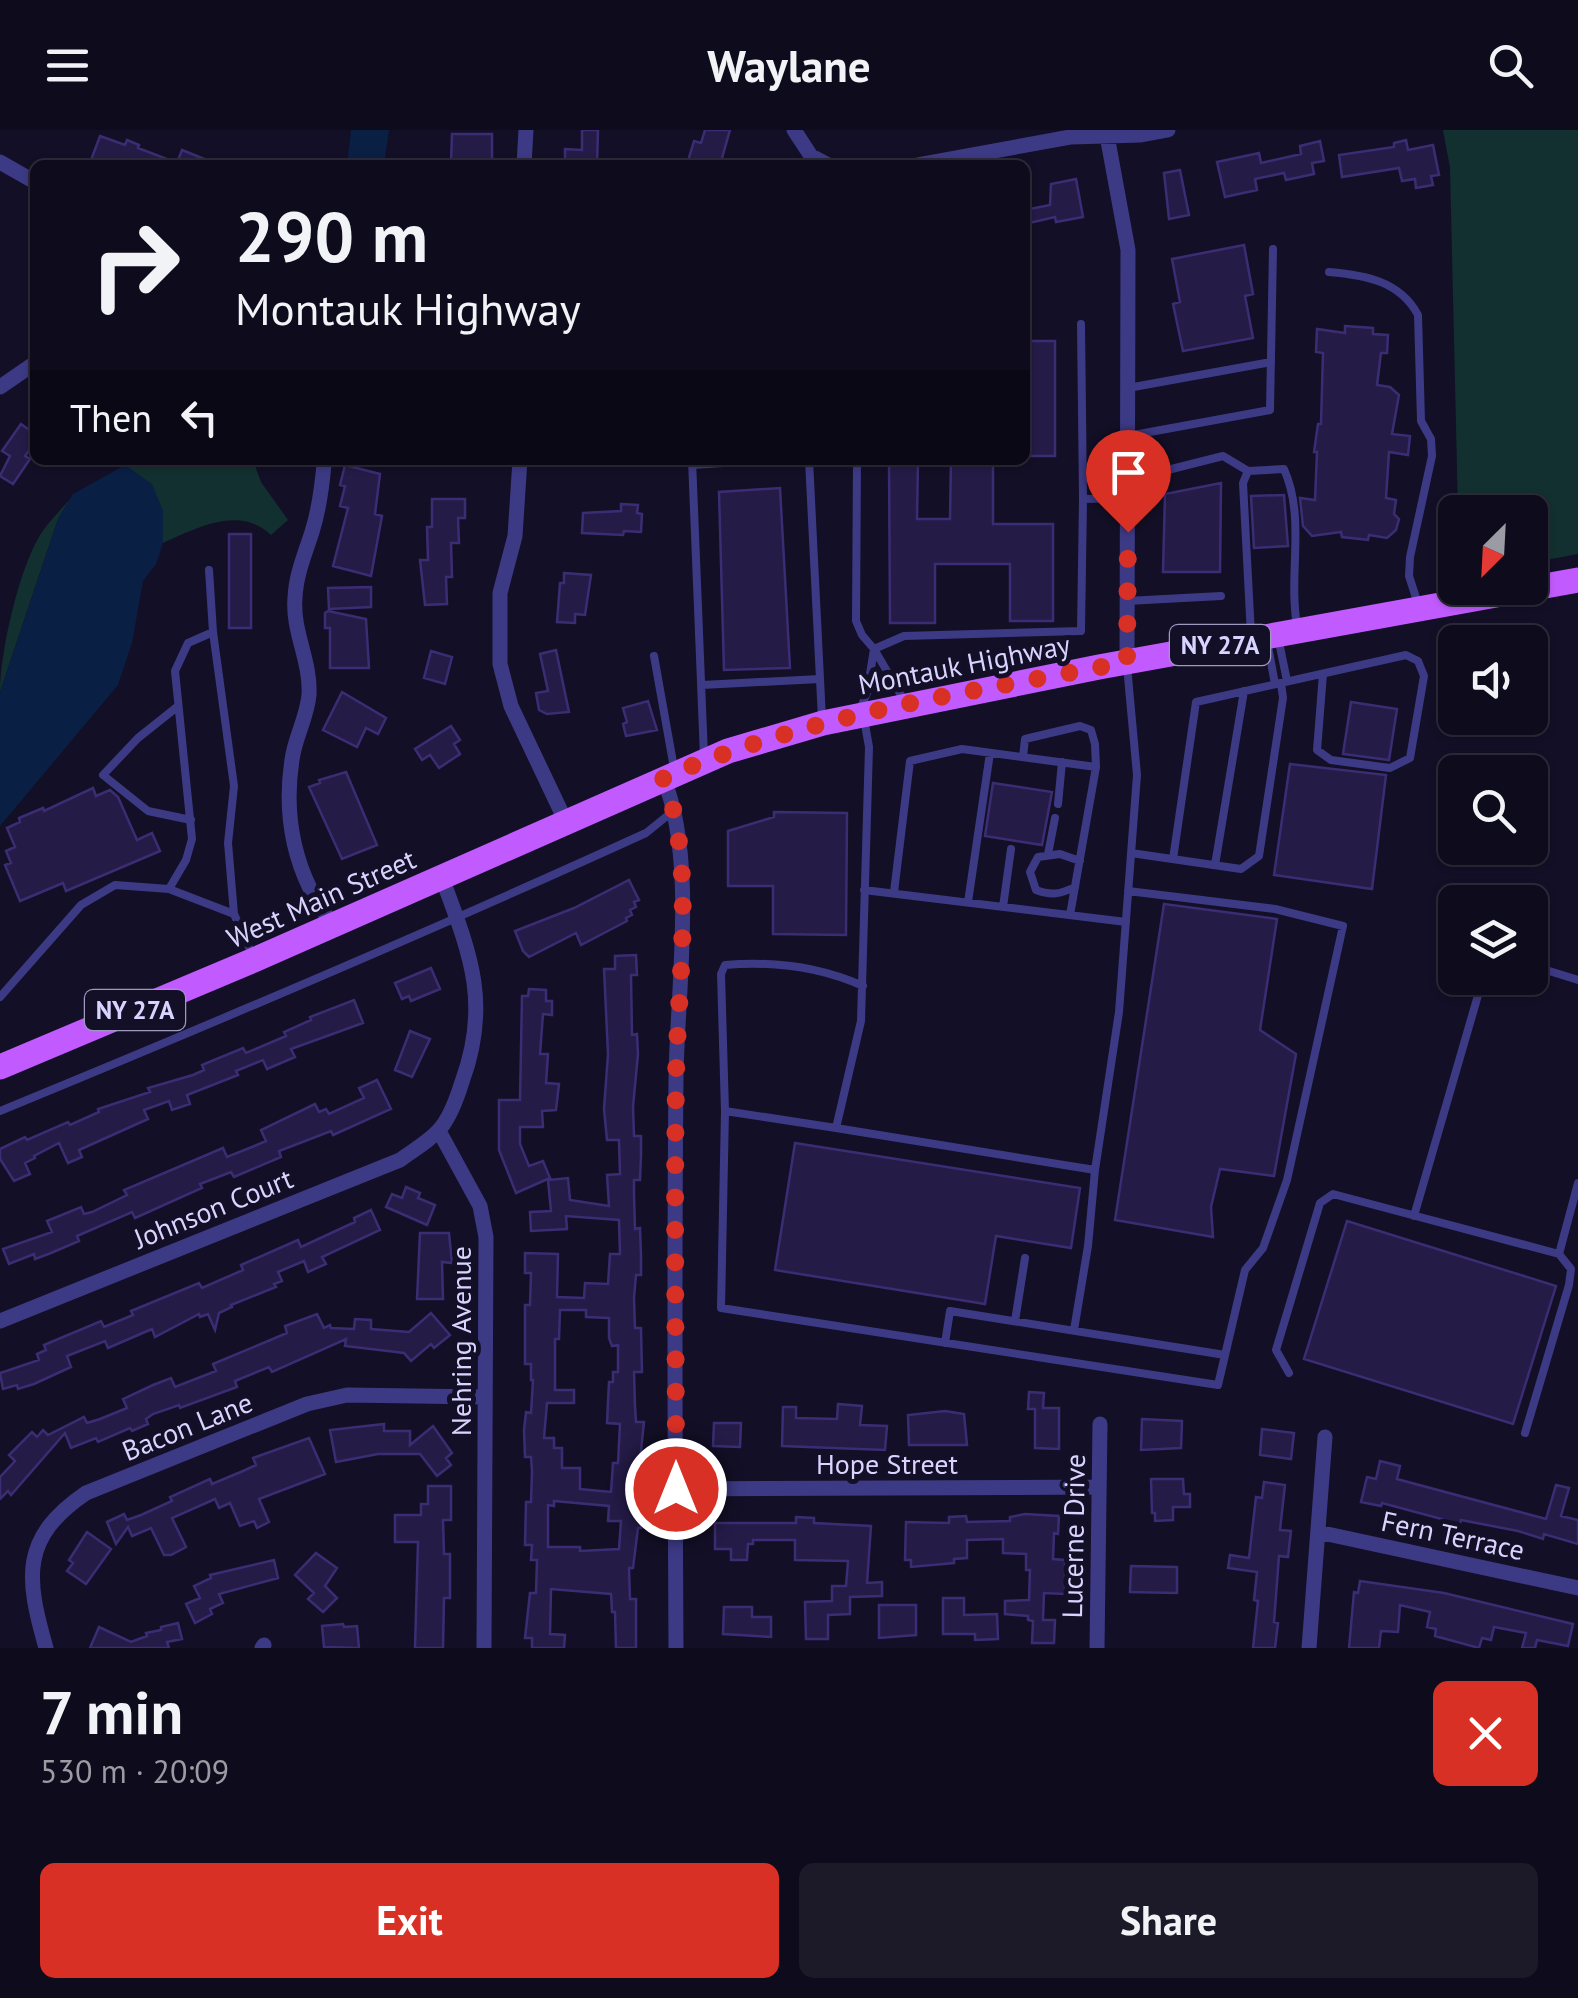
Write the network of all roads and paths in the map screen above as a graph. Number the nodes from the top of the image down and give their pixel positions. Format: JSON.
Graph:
{"nodes":[{"id":1,"x":526,"y":130,"type":"edge"},
{"id":2,"x":794,"y":130,"type":"edge"},
{"id":3,"x":1168,"y":130,"type":"edge"},
{"id":4,"x":1107,"y":133,"type":"edge"},
{"id":5,"x":524,"y":160,"type":"edge"},
{"id":6,"x":818,"y":160,"type":"edge"},
{"id":7,"x":945,"y":160,"type":"edge"},
{"id":8,"x":0,"y":162,"type":"edge"},
{"id":9,"x":30,"y":179,"type":"edge"},
{"id":10,"x":1273,"y":249,"type":"dead end"},
{"id":11,"x":1329,"y":272,"type":"dead end"},
{"id":12,"x":1081,"y":324,"type":"dead end"},
{"id":13,"x":1271,"y":362,"type":"junction"},
{"id":14,"x":30,"y":366,"type":"edge"},
{"id":15,"x":0,"y":387,"type":"edge"},
{"id":16,"x":1128,"y":388,"type":"junction"},
{"id":17,"x":1128,"y":436,"type":"junction"},
{"id":18,"x":323,"y":465,"type":"edge"},
{"id":19,"x":520,"y":465,"type":"edge"},
{"id":20,"x":692,"y":465,"type":"edge"},
{"id":21,"x":809,"y":465,"type":"edge"},
{"id":22,"x":858,"y":465,"type":"edge"},
{"id":23,"x":1248,"y":471,"type":"junction"},
{"id":24,"x":1128,"y":480,"type":"junction"},
{"id":25,"x":1128,"y":498,"type":"junction"},
{"id":26,"x":1082,"y":499,"type":"junction"},
{"id":27,"x":209,"y":570,"type":"dead end"},
{"id":28,"x":1571,"y":586,"type":"edge"},
{"id":29,"x":1221,"y":596,"type":"dead end"},
{"id":30,"x":1127,"y":601,"type":"junction"},
{"id":31,"x":1420,"y":608,"type":"junction"},
{"id":32,"x":213,"y":632,"type":"junction"},
{"id":33,"x":1273,"y":635,"type":"junction"},
{"id":34,"x":874,"y":649,"type":"junction"},
{"id":35,"x":654,"y":656,"type":"dead end"},
{"id":36,"x":1127,"y":662,"type":"junction"},
{"id":37,"x":1323,"y":674,"type":"junction"},
{"id":38,"x":820,"y":679,"type":"junction"},
{"id":39,"x":1281,"y":683,"type":"junction"},
{"id":40,"x":702,"y":685,"type":"junction"},
{"id":41,"x":1244,"y":691,"type":"junction"},
{"id":42,"x":907,"y":706,"type":"junction"},
{"id":43,"x":177,"y":707,"type":"junction"},
{"id":44,"x":860,"y":716,"type":"junction"},
{"id":45,"x":823,"y":723,"type":"junction"},
{"id":46,"x":990,"y":753,"type":"junction"},
{"id":47,"x":1023,"y":757,"type":"junction"},
{"id":48,"x":704,"y":760,"type":"junction"},
{"id":49,"x":1062,"y":762,"type":"junction"},
{"id":50,"x":1096,"y":766,"type":"junction"},
{"id":51,"x":669,"y":775,"type":"junction"},
{"id":52,"x":1058,"y":804,"type":"dead end"},
{"id":53,"x":676,"y":809,"type":"junction"},
{"id":54,"x":1055,"y":818,"type":"dead end"},
{"id":55,"x":191,"y":820,"type":"junction"},
{"id":56,"x":566,"y":822,"type":"junction"},
{"id":57,"x":1011,"y":849,"type":"dead end"},
{"id":58,"x":1131,"y":853,"type":"junction"},
{"id":59,"x":1048,"y":854,"type":"junction"},
{"id":60,"x":1173,"y":859,"type":"junction"},
{"id":61,"x":1080,"y":861,"type":"junction"},
{"id":62,"x":1215,"y":865,"type":"junction"},
{"id":63,"x":442,"y":878,"type":"junction"},
{"id":64,"x":1075,"y":888,"type":"junction"},
{"id":65,"x":169,"y":890,"type":"junction"},
{"id":66,"x":864,"y":890,"type":"junction"},
{"id":67,"x":1128,"y":891,"type":"junction"},
{"id":68,"x":894,"y":892,"type":"junction"},
{"id":69,"x":968,"y":902,"type":"junction"},
{"id":70,"x":1003,"y":907,"type":"junction"},
{"id":71,"x":234,"y":914,"type":"junction"},
{"id":72,"x":1070,"y":915,"type":"junction"},
{"id":73,"x":458,"y":919,"type":"junction"},
{"id":74,"x":1126,"y":922,"type":"junction"},
{"id":75,"x":334,"y":926,"type":"junction"},
{"id":76,"x":254,"y":960,"type":"junction"},
{"id":77,"x":1548,"y":971,"type":"edge"},
{"id":78,"x":1578,"y":980,"type":"edge"},
{"id":79,"x":863,"y":986,"type":"junction"},
{"id":80,"x":1478,"y":995,"type":"edge"},
{"id":81,"x":0,"y":998,"type":"edge"},
{"id":82,"x":5,"y":1061,"type":"edge"},
{"id":83,"x":0,"y":1111,"type":"edge"},
{"id":84,"x":724,"y":1111,"type":"junction"},
{"id":85,"x":836,"y":1128,"type":"junction"},
{"id":86,"x":439,"y":1131,"type":"junction"},
{"id":87,"x":1095,"y":1170,"type":"junction"},
{"id":88,"x":1578,"y":1183,"type":"edge"},
{"id":89,"x":1414,"y":1216,"type":"junction"},
{"id":90,"x":1573,"y":1218,"type":"edge"},
{"id":91,"x":1559,"y":1254,"type":"junction"},
{"id":92,"x":1025,"y":1258,"type":"dead end"},
{"id":93,"x":1016,"y":1321,"type":"junction"},
{"id":94,"x":0,"y":1322,"type":"edge"},
{"id":95,"x":1074,"y":1330,"type":"junction"},
{"id":96,"x":945,"y":1343,"type":"junction"},
{"id":97,"x":1225,"y":1355,"type":"junction"},
{"id":98,"x":1289,"y":1372,"type":"dead end"},
{"id":99,"x":484,"y":1397,"type":"junction"},
{"id":100,"x":1100,"y":1424,"type":"dead end"},
{"id":101,"x":1525,"y":1434,"type":"dead end"},
{"id":102,"x":1326,"y":1438,"type":"dead end"},
{"id":103,"x":1098,"y":1487,"type":"junction"},
{"id":104,"x":676,"y":1489,"type":"junction"},
{"id":105,"x":1318,"y":1532,"type":"junction"},
{"id":106,"x":1578,"y":1588,"type":"edge"},
{"id":107,"x":46,"y":1648,"type":"edge"},
{"id":108,"x":484,"y":1648,"type":"edge"},
{"id":109,"x":676,"y":1648,"type":"edge"},
{"id":110,"x":1097,"y":1648,"type":"edge"},
{"id":111,"x":1309,"y":1648,"type":"edge"}],
"edges":[{"from":1,"to":5,"type":"street"},
{"from":2,"to":6,"type":"street"},
{"from":3,"to":4,"type":"street"},
{"from":4,"to":7,"type":"street"},
{"from":4,"to":16,"type":"street"},
{"from":8,"to":9,"type":"street"},
{"from":10,"to":13,"type":"lane"},
{"from":11,"to":31,"type":"lane"},
{"from":12,"to":26,"type":"lane"},
{"from":13,"to":16,"type":"lane"},
{"from":13,"to":17,"type":"lane"},
{"from":14,"to":15,"type":"street"},
{"from":16,"to":17,"type":"street"},
{"from":17,"to":24,"type":"street"},
{"from":18,"to":75,"type":"street"},
{"from":19,"to":56,"type":"street"},
{"from":20,"to":40,"type":"lane"},
{"from":21,"to":38,"type":"lane"},
{"from":22,"to":34,"type":"lane"},
{"from":23,"to":24,"type":"lane"},
{"from":23,"to":33,"type":"lane"},
{"from":23,"to":33,"type":"lane"},
{"from":24,"to":25,"type":"street"},
{"from":25,"to":26,"type":"lane"},
{"from":25,"to":30,"type":"street"},
{"from":26,"to":34,"type":"lane"},
{"from":27,"to":32,"type":"lane"},
{"from":28,"to":31,"type":"main road","name":"Montauk Highway","number":"NY 27A"},
{"from":29,"to":30,"type":"lane"},
{"from":30,"to":36,"type":"street"},
{"from":31,"to":33,"type":"main road","name":"Montauk Highway","number":"NY 27A"},
{"from":32,"to":43,"type":"lane"},
{"from":32,"to":71,"type":"lane"},
{"from":33,"to":36,"type":"main road","name":"Montauk Highway","number":"NY 27A"},
{"from":33,"to":39,"type":"lane"},
{"from":34,"to":42,"type":"lane"},
{"from":34,"to":44,"type":"lane"},
{"from":35,"to":51,"type":"lane"},
{"from":36,"to":42,"type":"main road","name":"Montauk Highway","number":"NY 27A"},
{"from":36,"to":58,"type":"lane"},
{"from":37,"to":37,"type":"lane"},
{"from":37,"to":39,"type":"lane"},
{"from":38,"to":40,"type":"lane"},
{"from":38,"to":45,"type":"lane"},
{"from":39,"to":41,"type":"lane"},
{"from":39,"to":62,"type":"lane"},
{"from":40,"to":48,"type":"lane"},
{"from":41,"to":60,"type":"lane"},
{"from":41,"to":62,"type":"lane"},
{"from":42,"to":44,"type":"main road","name":"Montauk Highway","number":"NY 27A"},
{"from":43,"to":55,"type":"lane"},
{"from":43,"to":55,"type":"lane"},
{"from":44,"to":45,"type":"main road","name":"Montauk Highway","number":"NY 27A"},
{"from":44,"to":66,"type":"lane"},
{"from":45,"to":48,"type":"main road","name":"Montauk Highway","number":"NY 27A"},
{"from":46,"to":47,"type":"lane"},
{"from":46,"to":68,"type":"lane"},
{"from":46,"to":69,"type":"lane"},
{"from":47,"to":49,"type":"lane"},
{"from":47,"to":50,"type":"lane"},
{"from":48,"to":51,"type":"main road","name":"Montauk Highway","number":"NY 27A"},
{"from":49,"to":50,"type":"lane"},
{"from":49,"to":52,"type":"lane"},
{"from":50,"to":61,"type":"lane"},
{"from":51,"to":53,"type":"street"},
{"from":51,"to":56,"type":"main road","name":"West Main Street","number":"NY 27A"},
{"from":53,"to":73,"type":"lane"},
{"from":53,"to":104,"type":"street"},
{"from":54,"to":59,"type":"lane"},
{"from":55,"to":65,"type":"lane"},
{"from":56,"to":63,"type":"main road","name":"West Main Street","number":"NY 27A"},
{"from":57,"to":70,"type":"lane"},
{"from":58,"to":60,"type":"lane"},
{"from":58,"to":67,"type":"lane"},
{"from":59,"to":61,"type":"lane"},
{"from":59,"to":64,"type":"lane"},
{"from":60,"to":62,"type":"lane"},
{"from":61,"to":64,"type":"lane"},
{"from":63,"to":73,"type":"street"},
{"from":63,"to":75,"type":"main road","name":"West Main Street","number":"NY 27A"},
{"from":64,"to":72,"type":"lane"},
{"from":65,"to":71,"type":"lane"},
{"from":65,"to":81,"type":"lane"},
{"from":66,"to":68,"type":"lane"},
{"from":66,"to":79,"type":"lane"},
{"from":67,"to":74,"type":"lane"},
{"from":67,"to":97,"type":"lane"},
{"from":68,"to":69,"type":"lane"},
{"from":69,"to":70,"type":"lane"},
{"from":70,"to":72,"type":"lane"},
{"from":71,"to":76,"type":"lane"},
{"from":72,"to":74,"type":"lane"},
{"from":73,"to":83,"type":"lane"},
{"from":73,"to":86,"type":"street"},
{"from":74,"to":87,"type":"lane"},
{"from":75,"to":76,"type":"main road","name":"West Main Street","number":"NY 27A"},
{"from":76,"to":82,"type":"main road","name":"West Main Street","number":"NY 27A"},
{"from":77,"to":78,"type":"lane"},
{"from":79,"to":84,"type":"lane"},
{"from":79,"to":85,"type":"lane"},
{"from":80,"to":89,"type":"lane"},
{"from":84,"to":85,"type":"lane"},
{"from":84,"to":96,"type":"lane"},
{"from":85,"to":87,"type":"lane"},
{"from":86,"to":94,"type":"street","name":"Johnson Court"},
{"from":86,"to":99,"type":"street","name":"Nehring Avenue"},
{"from":87,"to":95,"type":"lane"},
{"from":88,"to":90,"type":"lane"},
{"from":89,"to":91,"type":"lane"},
{"from":89,"to":98,"type":"lane"},
{"from":90,"to":91,"type":"lane"},
{"from":91,"to":101,"type":"lane"},
{"from":92,"to":93,"type":"lane"},
{"from":93,"to":95,"type":"lane"},
{"from":93,"to":96,"type":"lane"},
{"from":95,"to":97,"type":"lane"},
{"from":96,"to":97,"type":"lane"},
{"from":99,"to":107,"type":"street","name":"Bacon Lane"},
{"from":99,"to":108,"type":"street","name":"Nehring Avenue"},
{"from":100,"to":103,"type":"street","name":"Lucerne Drive"},
{"from":102,"to":105,"type":"street"},
{"from":103,"to":104,"type":"street","name":"Hope Street"},
{"from":103,"to":110,"type":"street","name":"Lucerne Drive"},
{"from":104,"to":109,"type":"street"},
{"from":105,"to":106,"type":"street","name":"Fern Terrace"},
{"from":105,"to":111,"type":"street"}]}
